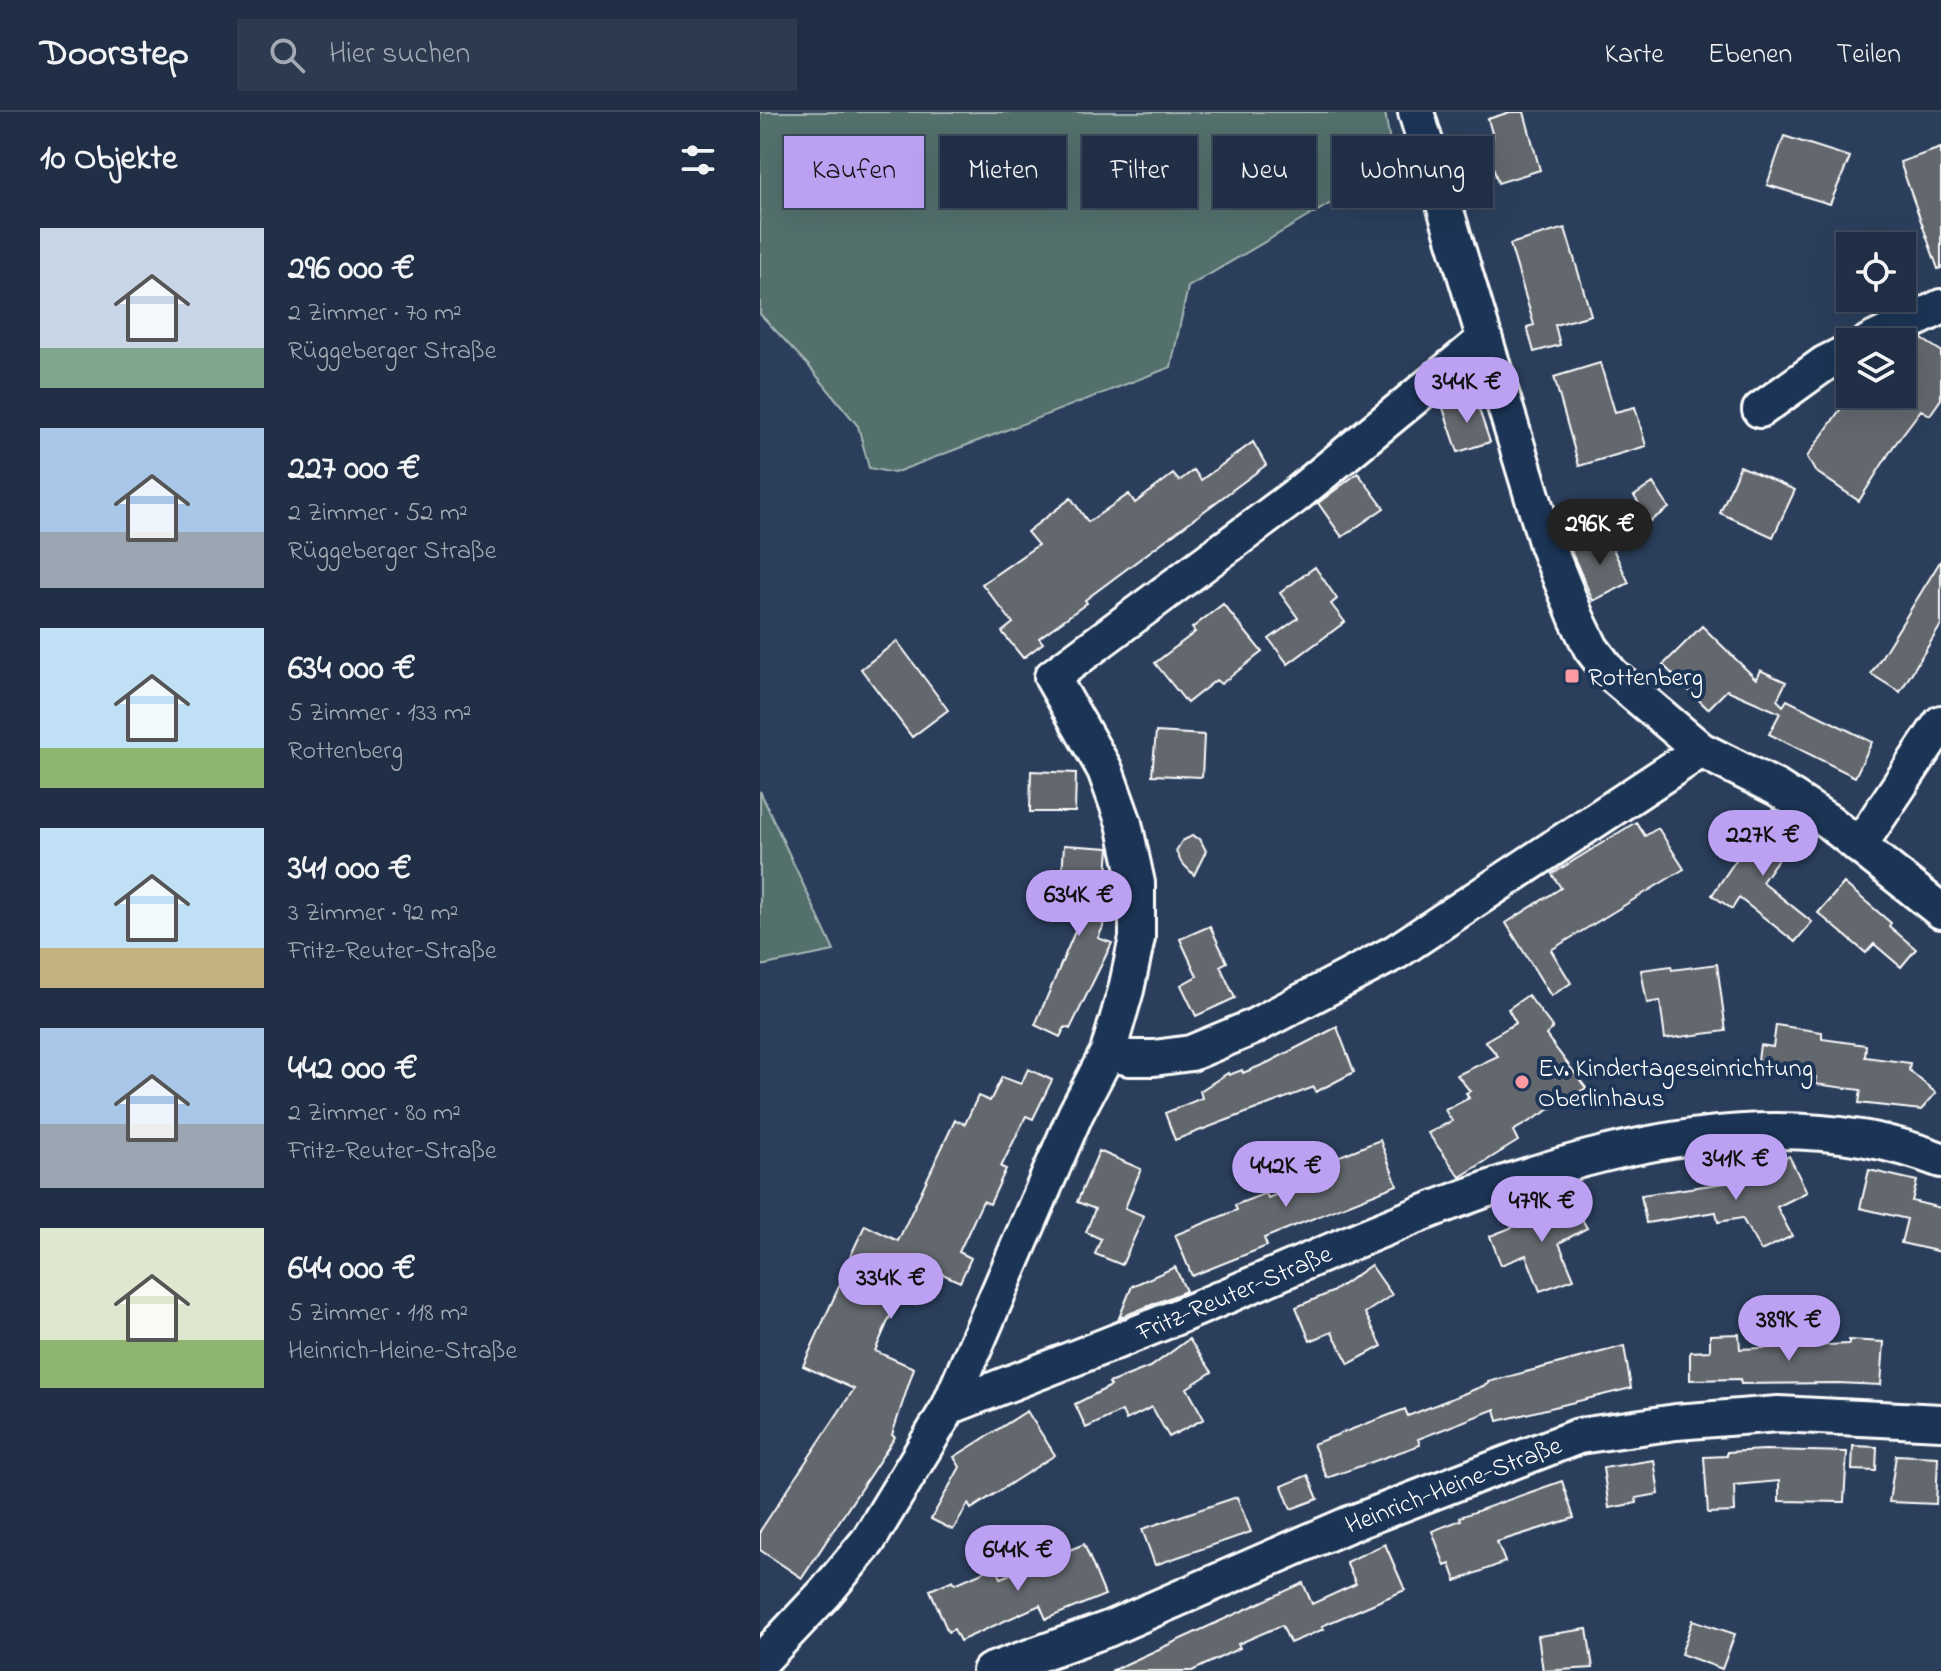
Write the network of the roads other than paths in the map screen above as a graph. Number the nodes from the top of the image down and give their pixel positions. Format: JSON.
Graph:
{"nodes":[{"id":1,"x":1416,"y":112,"type":"edge"},
{"id":2,"x":1941,"y":307,"type":"edge"},
{"id":3,"x":1898,"y":328,"type":"edge"},
{"id":4,"x":1484,"y":340,"type":"junction"},
{"id":5,"x":1836,"y":358,"type":"edge"},
{"id":6,"x":1760,"y":410,"type":"dead end"},
{"id":7,"x":1941,"y":723,"type":"edge"},
{"id":8,"x":1701,"y":750,"type":"junction"},
{"id":9,"x":1859,"y":846,"type":"junction"},
{"id":10,"x":1941,"y":911,"type":"edge"},
{"id":11,"x":1108,"y":1052,"type":"junction"},
{"id":12,"x":1941,"y":1160,"type":"edge"},
{"id":13,"x":949,"y":1407,"type":"junction"},
{"id":14,"x":1941,"y":1422,"type":"edge"},
{"id":15,"x":760,"y":1662,"type":"edge"},
{"id":16,"x":990,"y":1671,"type":"edge"}],
"edges":[{"from":1,"to":4,"type":"street"},
{"from":2,"to":3,"type":"street"},
{"from":4,"to":8,"type":"street"},
{"from":4,"to":11,"type":"street"},
{"from":5,"to":6,"type":"street"},
{"from":7,"to":9,"type":"street"},
{"from":8,"to":9,"type":"street"},
{"from":8,"to":11,"type":"street"},
{"from":9,"to":10,"type":"street"},
{"from":11,"to":13,"type":"street"},
{"from":12,"to":13,"type":"street","name":"Fritz-Reuter-Straße"},
{"from":13,"to":15,"type":"street"},
{"from":14,"to":16,"type":"street","name":"Heinrich-Heine-Straße"}]}
